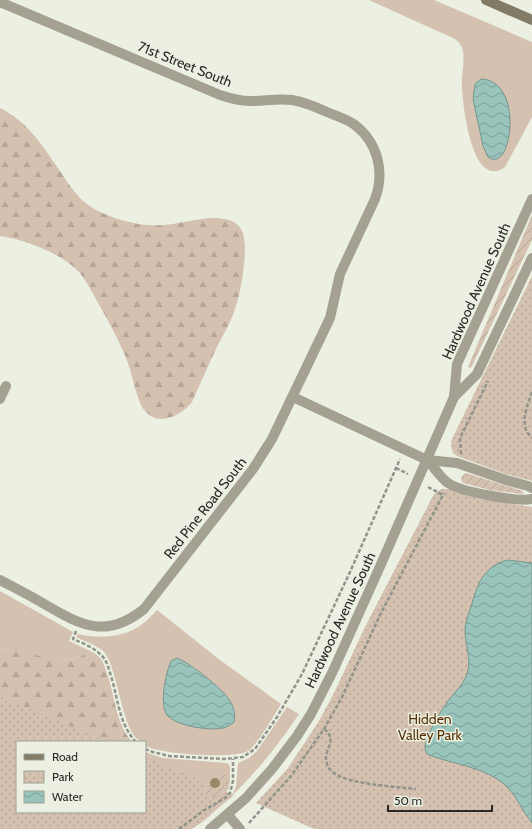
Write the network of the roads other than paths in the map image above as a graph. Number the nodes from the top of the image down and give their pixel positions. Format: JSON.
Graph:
{"nodes":[{"id":1,"x":486,"y":0,"type":"edge"},
{"id":2,"x":0,"y":2,"type":"edge"},
{"id":3,"x":532,"y":20,"type":"edge"},
{"id":4,"x":376,"y":153,"type":"joint"},
{"id":5,"x":532,"y":199,"type":"edge"},
{"id":6,"x":532,"y":258,"type":"edge"},
{"id":7,"x":6,"y":386,"type":"dead end"},
{"id":8,"x":293,"y":397,"type":"junction"},
{"id":9,"x":454,"y":397,"type":"junction"},
{"id":10,"x":0,"y":399,"type":"edge"},
{"id":11,"x":427,"y":460,"type":"junction"},
{"id":12,"x":532,"y":488,"type":"edge"},
{"id":13,"x":532,"y":499,"type":"edge"},
{"id":14,"x":0,"y":580,"type":"edge"},
{"id":15,"x":228,"y":815,"type":"junction"},
{"id":16,"x":210,"y":829,"type":"edge"},
{"id":17,"x":240,"y":829,"type":"edge"}],
"edges":[{"from":1,"to":3,"type":"main road"},
{"from":2,"to":4,"type":"street","name":"71st Street South"},
{"from":4,"to":8,"type":"street","name":"Red Pine Road South"},
{"from":5,"to":9,"type":"street","name":"Hardwood Avenue South"},
{"from":6,"to":9,"type":"street","name":"Hardwood Avenue South"},
{"from":7,"to":10,"type":"street"},
{"from":8,"to":11,"type":"street"},
{"from":8,"to":14,"type":"street","name":"Red Pine Road South"},
{"from":9,"to":11,"type":"street","name":"Hardwood Avenue South"},
{"from":11,"to":12,"type":"street"},
{"from":11,"to":13,"type":"street"},
{"from":11,"to":15,"type":"street","name":"Hardwood Avenue South"},
{"from":15,"to":16,"type":"street","name":"Hardwood Avenue South"},
{"from":15,"to":17,"type":"street"}]}
